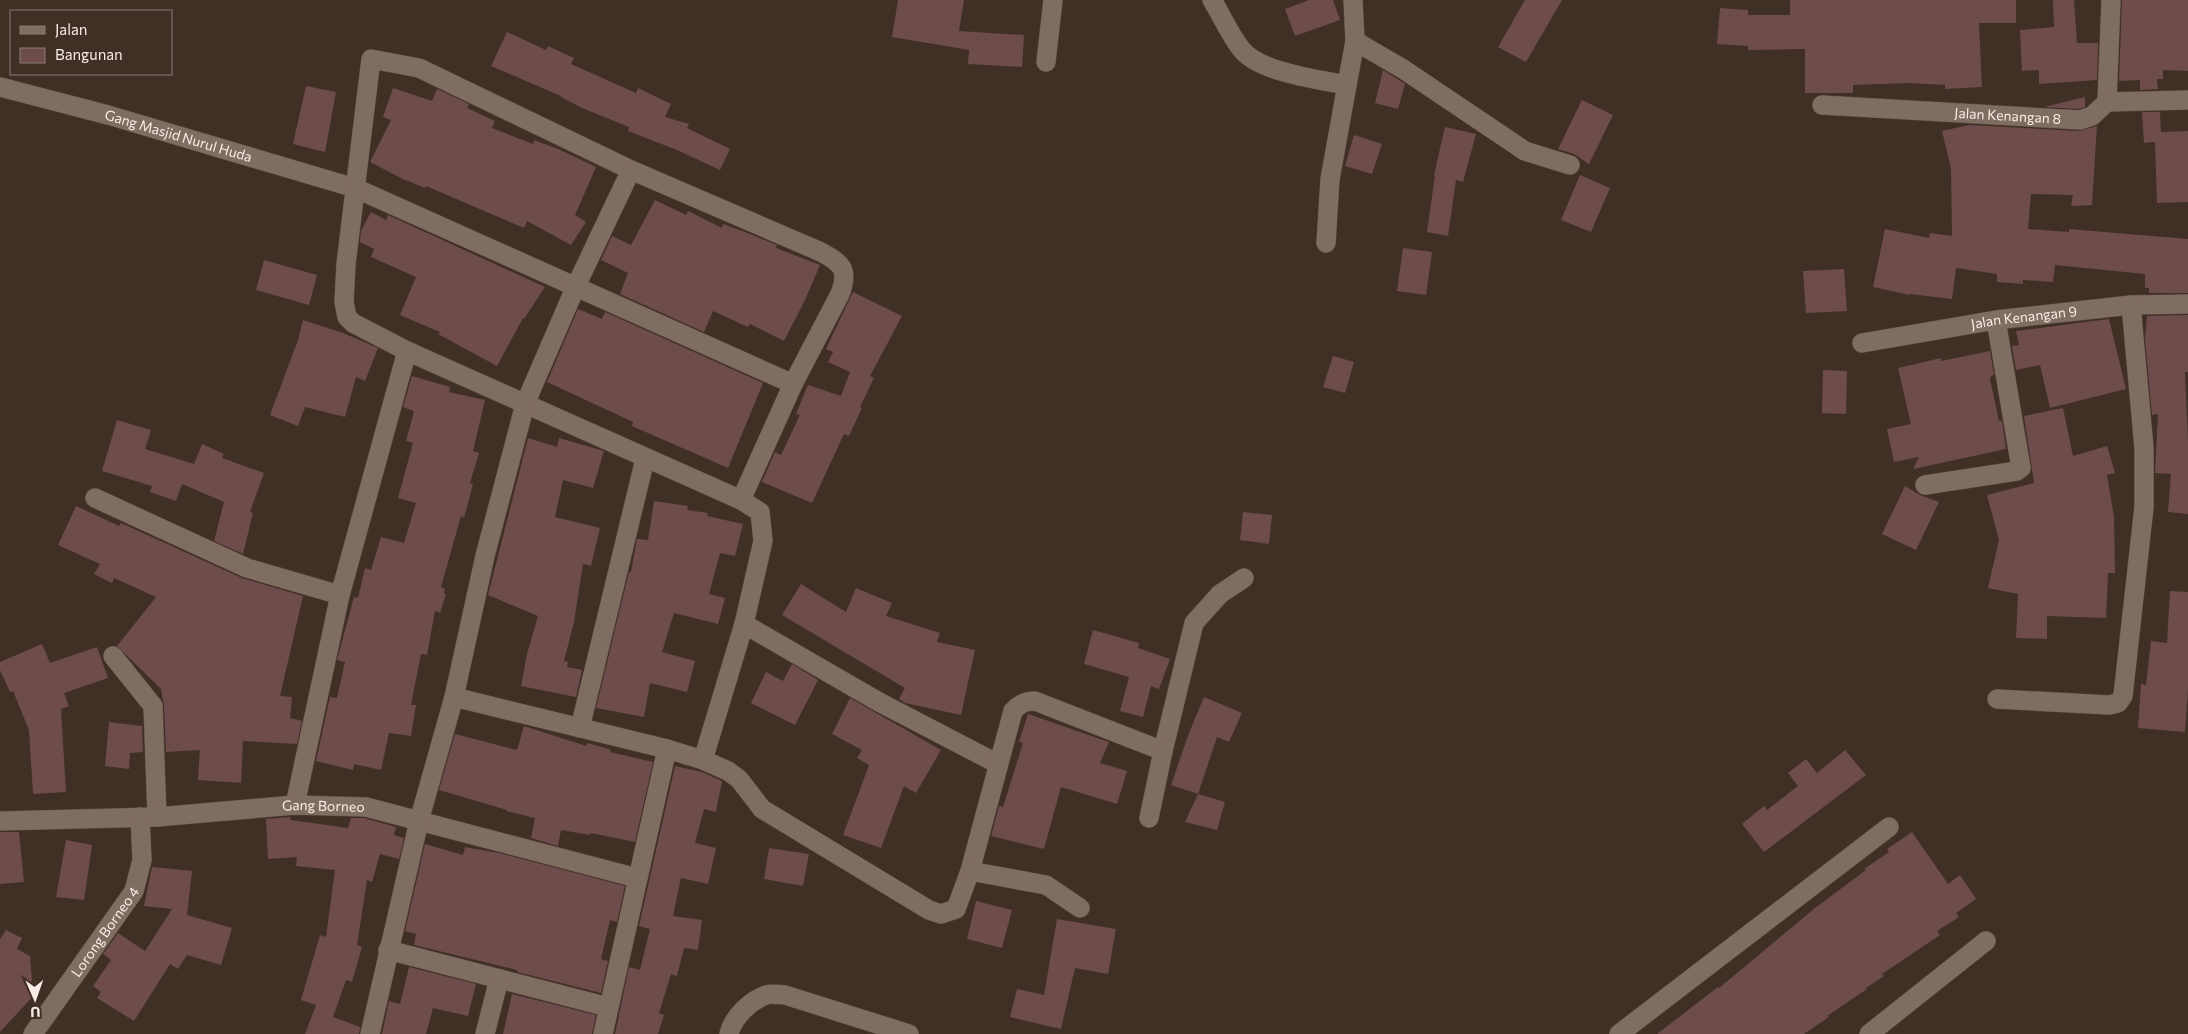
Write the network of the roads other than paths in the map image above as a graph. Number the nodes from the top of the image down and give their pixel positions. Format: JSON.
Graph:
{"nodes":[{"id":1,"x":1052,"y":0,"type":"edge"},
{"id":2,"x":1212,"y":0,"type":"edge"},
{"id":3,"x":2110,"y":0,"type":"edge"},
{"id":4,"x":1356,"y":3,"type":"edge"},
{"id":5,"x":1355,"y":41,"type":"junction"},
{"id":6,"x":1046,"y":62,"type":"dead end"},
{"id":7,"x":1347,"y":85,"type":"junction"},
{"id":8,"x":0,"y":87,"type":"edge"},
{"id":9,"x":2188,"y":100,"type":"edge"},
{"id":10,"x":2107,"y":102,"type":"junction"},
{"id":11,"x":1822,"y":105,"type":"dead end"},
{"id":12,"x":1570,"y":165,"type":"dead end"},
{"id":13,"x":631,"y":170,"type":"junction"},
{"id":14,"x":356,"y":188,"type":"junction"},
{"id":15,"x":1326,"y":243,"type":"dead end"},
{"id":16,"x":576,"y":286,"type":"junction"},
{"id":17,"x":2188,"y":304,"type":"edge"},
{"id":18,"x":2131,"y":305,"type":"junction"},
{"id":19,"x":1996,"y":320,"type":"junction"},
{"id":20,"x":1862,"y":343,"type":"dead end"},
{"id":21,"x":407,"y":351,"type":"junction"},
{"id":22,"x":793,"y":384,"type":"junction"},
{"id":23,"x":525,"y":404,"type":"junction"},
{"id":24,"x":645,"y":459,"type":"junction"},
{"id":25,"x":1925,"y":485,"type":"dead end"},
{"id":26,"x":95,"y":498,"type":"dead end"},
{"id":27,"x":741,"y":500,"type":"junction"},
{"id":28,"x":1244,"y":578,"type":"dead end"},
{"id":29,"x":340,"y":595,"type":"junction"},
{"id":30,"x":744,"y":624,"type":"junction"},
{"id":31,"x":113,"y":656,"type":"dead end"},
{"id":32,"x":454,"y":697,"type":"junction"},
{"id":33,"x":1996,"y":700,"type":"dead end"},
{"id":34,"x":580,"y":728,"type":"junction"},
{"id":35,"x":667,"y":749,"type":"junction"},
{"id":36,"x":1164,"y":751,"type":"junction"},
{"id":37,"x":703,"y":760,"type":"junction"},
{"id":38,"x":998,"y":764,"type":"junction"},
{"id":39,"x":295,"y":805,"type":"junction"},
{"id":40,"x":149,"y":817,"type":"junction"},
{"id":41,"x":1149,"y":818,"type":"dead end"},
{"id":42,"x":0,"y":821,"type":"edge"},
{"id":43,"x":419,"y":821,"type":"junction"},
{"id":44,"x":1889,"y":827,"type":"dead end"},
{"id":45,"x":970,"y":871,"type":"junction"},
{"id":46,"x":638,"y":878,"type":"junction"},
{"id":47,"x":1080,"y":908,"type":"dead end"},
{"id":48,"x":1986,"y":941,"type":"dead end"},
{"id":49,"x":388,"y":950,"type":"junction"},
{"id":50,"x":499,"y":979,"type":"junction"},
{"id":51,"x":608,"y":1007,"type":"junction"},
{"id":52,"x":33,"y":1034,"type":"edge"},
{"id":53,"x":370,"y":1034,"type":"edge"},
{"id":54,"x":485,"y":1034,"type":"edge"},
{"id":55,"x":603,"y":1034,"type":"edge"},
{"id":56,"x":730,"y":1034,"type":"edge"},
{"id":57,"x":909,"y":1034,"type":"edge"},
{"id":58,"x":1619,"y":1034,"type":"edge"},
{"id":59,"x":1869,"y":1034,"type":"edge"}],
"edges":[{"from":1,"to":6,"type":"street"},
{"from":2,"to":7,"type":"street"},
{"from":3,"to":10,"type":"street"},
{"from":4,"to":5,"type":"street"},
{"from":5,"to":7,"type":"street"},
{"from":5,"to":12,"type":"street"},
{"from":7,"to":15,"type":"street"},
{"from":8,"to":14,"type":"street","name":"Gang Masjid Nurul Huda"},
{"from":9,"to":10,"type":"street"},
{"from":10,"to":11,"type":"street","name":"Jalan Kenangan 8"},
{"from":13,"to":14,"type":"street"},
{"from":13,"to":16,"type":"street"},
{"from":13,"to":22,"type":"street"},
{"from":14,"to":16,"type":"street","name":"Gang Masjid Nurul Huda"},
{"from":14,"to":21,"type":"street"},
{"from":16,"to":22,"type":"street","name":"Gang Masjid Nurul Huda"},
{"from":16,"to":23,"type":"street"},
{"from":17,"to":18,"type":"street","name":"Jalan Kenangan 9"},
{"from":18,"to":19,"type":"street","name":"Jalan Kenangan 9"},
{"from":18,"to":33,"type":"street"},
{"from":19,"to":20,"type":"street","name":"Jalan Kenangan 9"},
{"from":19,"to":25,"type":"street"},
{"from":21,"to":23,"type":"street"},
{"from":21,"to":29,"type":"street"},
{"from":22,"to":27,"type":"street"},
{"from":23,"to":24,"type":"street"},
{"from":23,"to":32,"type":"street"},
{"from":24,"to":27,"type":"street"},
{"from":24,"to":34,"type":"street"},
{"from":26,"to":29,"type":"street"},
{"from":27,"to":30,"type":"street"},
{"from":28,"to":36,"type":"street"},
{"from":29,"to":39,"type":"street"},
{"from":30,"to":37,"type":"street"},
{"from":30,"to":38,"type":"street"},
{"from":31,"to":40,"type":"street","name":"Lorong Borneo 4"},
{"from":32,"to":34,"type":"street"},
{"from":32,"to":43,"type":"street"},
{"from":34,"to":35,"type":"street"},
{"from":35,"to":37,"type":"street"},
{"from":35,"to":46,"type":"street"},
{"from":36,"to":38,"type":"street"},
{"from":36,"to":41,"type":"street"},
{"from":37,"to":45,"type":"street"},
{"from":38,"to":45,"type":"street"},
{"from":39,"to":40,"type":"street","name":"Gang Borneo"},
{"from":39,"to":43,"type":"street","name":"Gang Borneo"},
{"from":40,"to":42,"type":"street","name":"Gang Borneo"},
{"from":40,"to":52,"type":"street","name":"Lorong Borneo 4"},
{"from":43,"to":46,"type":"street","name":"Gang Borneo"},
{"from":43,"to":49,"type":"street"},
{"from":44,"to":58,"type":"street"},
{"from":45,"to":47,"type":"street"},
{"from":46,"to":51,"type":"street"},
{"from":48,"to":59,"type":"street"},
{"from":49,"to":50,"type":"street"},
{"from":49,"to":53,"type":"street"},
{"from":50,"to":51,"type":"street"},
{"from":50,"to":54,"type":"street"},
{"from":51,"to":55,"type":"street"},
{"from":56,"to":57,"type":"street"}]}
